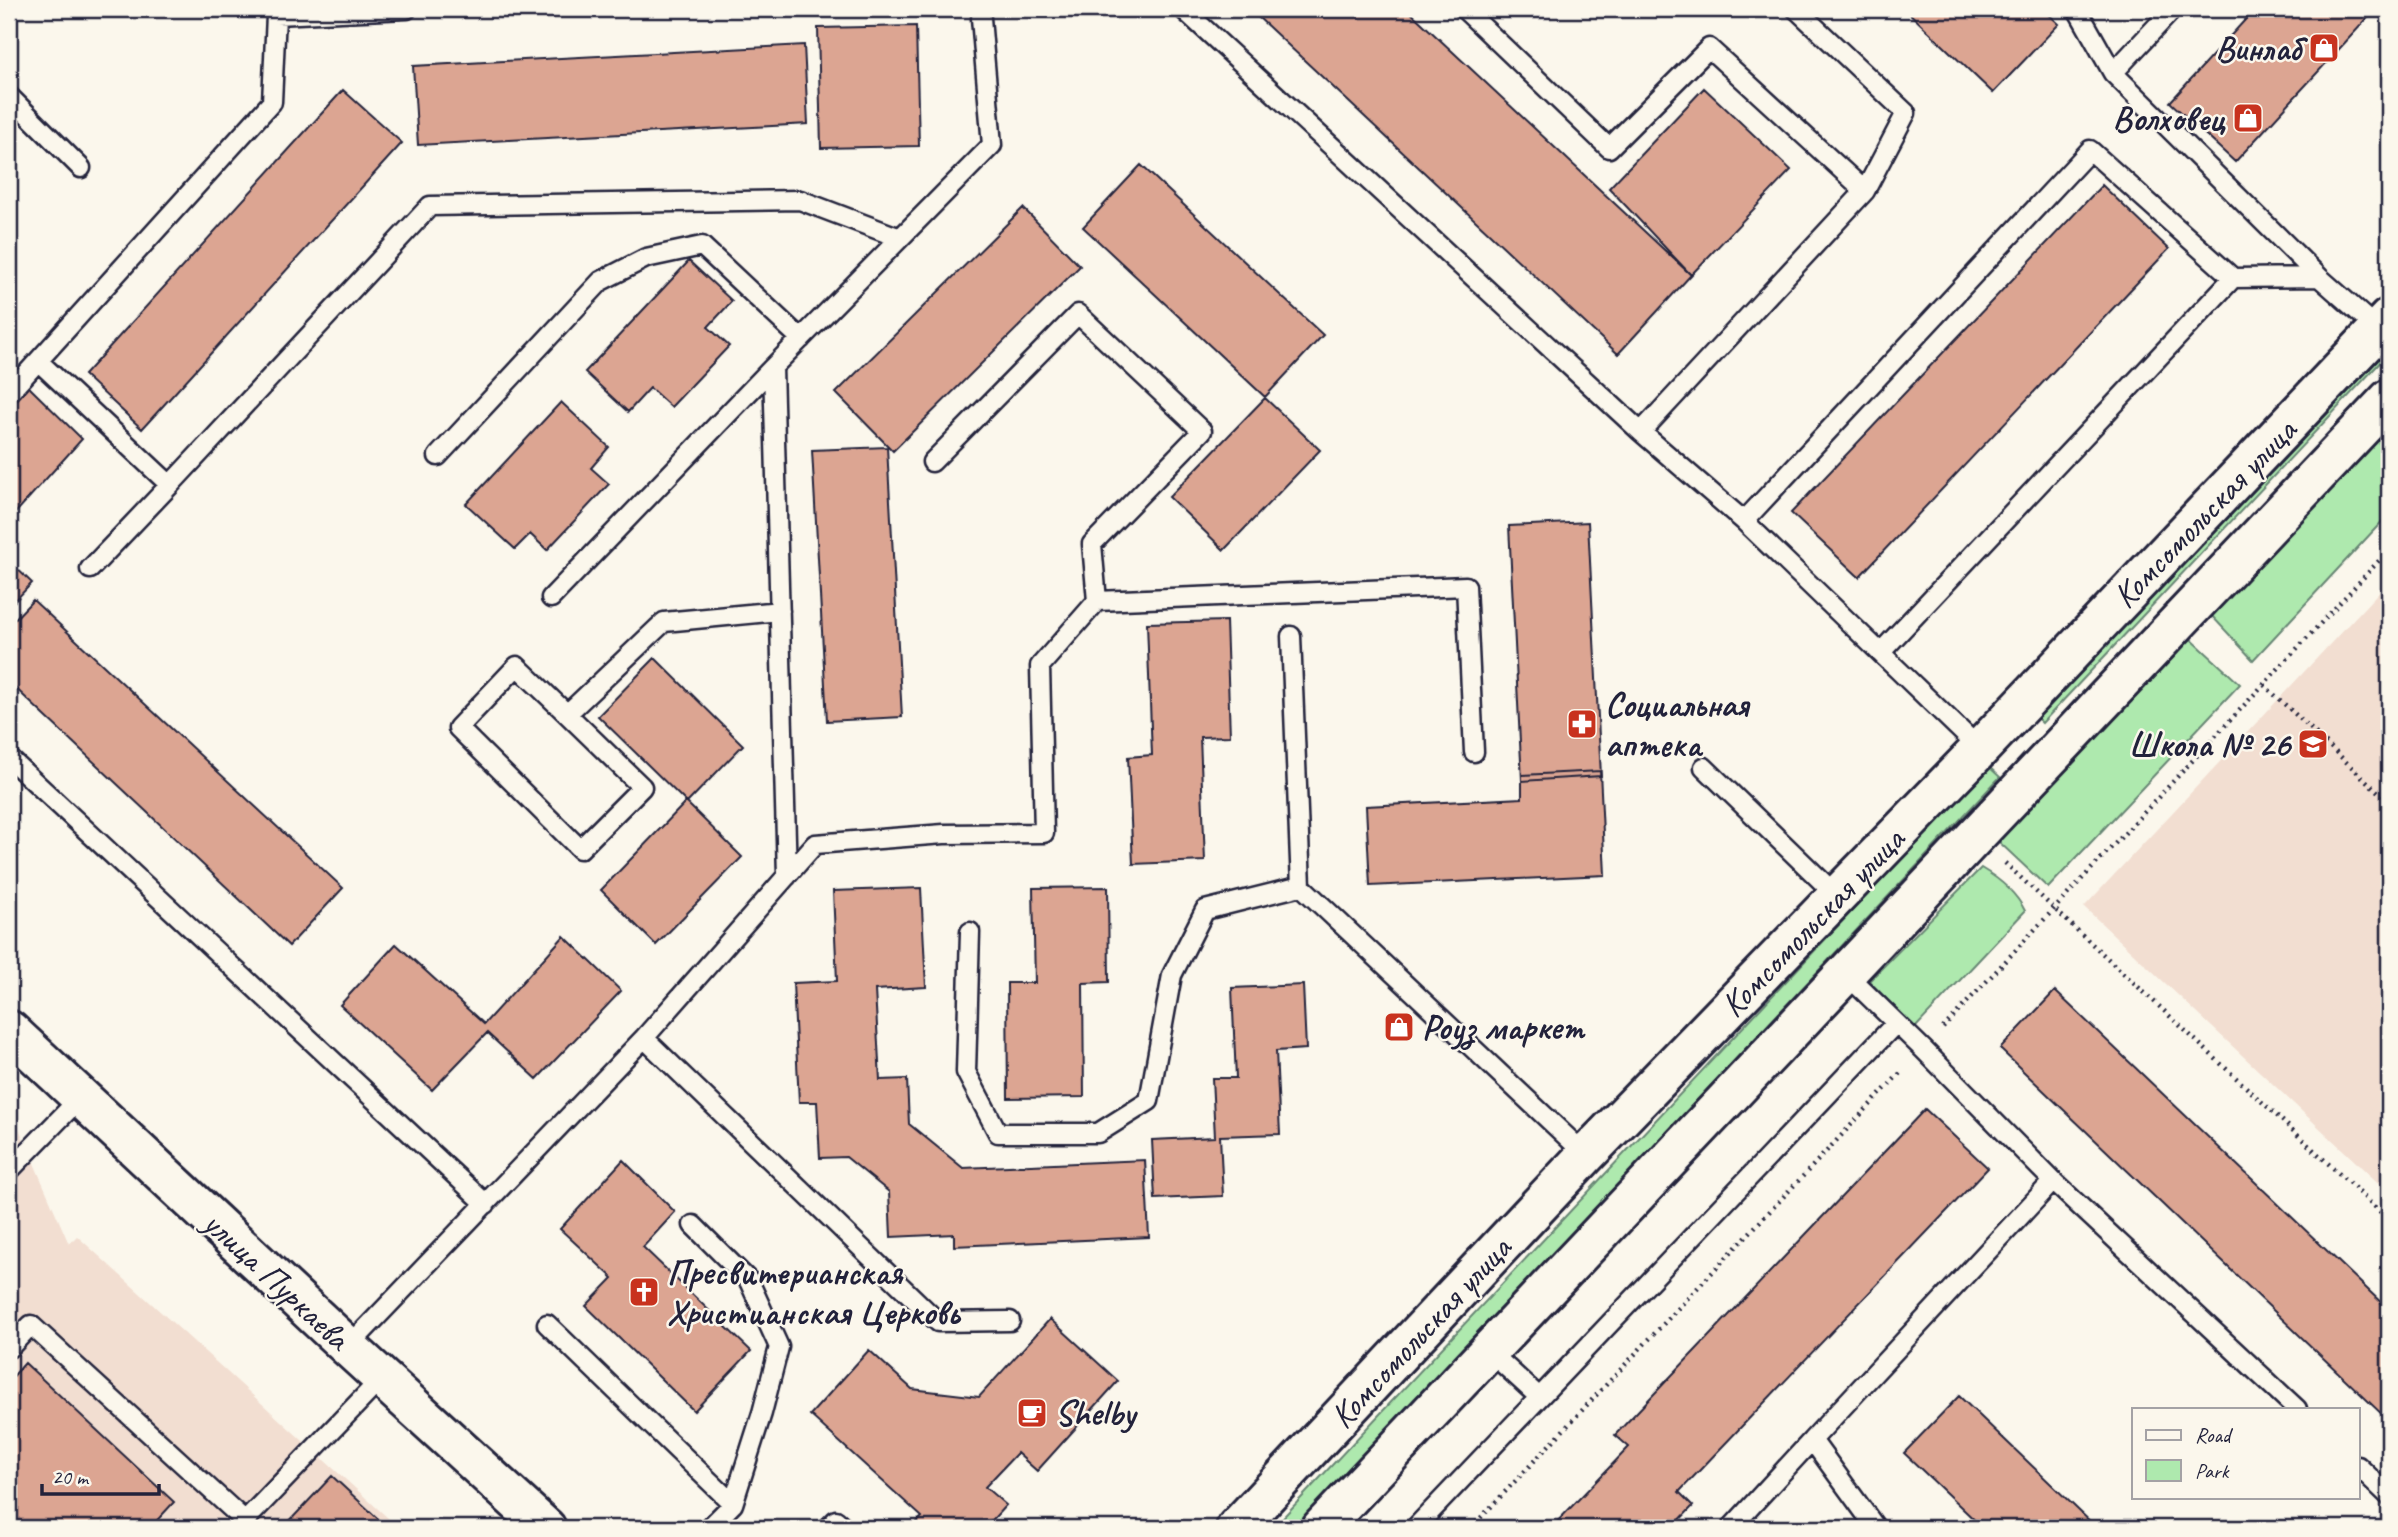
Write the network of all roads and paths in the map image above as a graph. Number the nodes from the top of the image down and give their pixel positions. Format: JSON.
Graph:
{"nodes":[{"id":1,"x":407,"y":9,"type":"edge"},
{"id":2,"x":1183,"y":9,"type":"edge"},
{"id":3,"x":1464,"y":9,"type":"edge"},
{"id":4,"x":1797,"y":9,"type":"edge"},
{"id":5,"x":2077,"y":9,"type":"edge"},
{"id":6,"x":2173,"y":9,"type":"edge"},
{"id":7,"x":276,"y":12,"type":"edge"},
{"id":8,"x":981,"y":19,"type":"dead end"},
{"id":9,"x":2113,"y":73,"type":"junction"},
{"id":10,"x":9,"y":96,"type":"edge"},
{"id":11,"x":81,"y":167,"type":"dead end"},
{"id":12,"x":1865,"y":191,"type":"junction"},
{"id":13,"x":900,"y":238,"type":"junction"},
{"id":14,"x":2233,"y":278,"type":"junction"},
{"id":15,"x":2319,"y":278,"type":"junction"},
{"id":16,"x":2386,"y":329,"type":"edge"},
{"id":17,"x":801,"y":339,"type":"junction"},
{"id":18,"x":38,"y":361,"type":"junction"},
{"id":19,"x":774,"y":367,"type":"junction"},
{"id":20,"x":9,"y":393,"type":"edge"},
{"id":21,"x":2389,"y":399,"type":"edge"},
{"id":22,"x":1641,"y":432,"type":"junction"},
{"id":23,"x":438,"y":456,"type":"dead end"},
{"id":24,"x":932,"y":462,"type":"dead end"},
{"id":25,"x":170,"y":485,"type":"junction"},
{"id":26,"x":1744,"y":521,"type":"junction"},
{"id":27,"x":90,"y":569,"type":"dead end"},
{"id":28,"x":551,"y":598,"type":"dead end"},
{"id":29,"x":1097,"y":601,"type":"junction"},
{"id":30,"x":780,"y":611,"type":"junction"},
{"id":31,"x":1291,"y":636,"type":"dead end"},
{"id":32,"x":1881,"y":652,"type":"junction"},
{"id":33,"x":2263,"y":685,"type":"dead end"},
{"id":34,"x":567,"y":714,"type":"junction"},
{"id":35,"x":1980,"y":749,"type":"junction"},
{"id":36,"x":1474,"y":752,"type":"dead end"},
{"id":37,"x":9,"y":758,"type":"edge"},
{"id":38,"x":1704,"y":767,"type":"dead end"},
{"id":39,"x":2389,"y":802,"type":"edge"},
{"id":40,"x":2001,"y":859,"type":"dead end"},
{"id":41,"x":786,"y":876,"type":"junction"},
{"id":42,"x":1301,"y":886,"type":"junction"},
{"id":43,"x":1837,"y":896,"type":"junction"},
{"id":44,"x":970,"y":932,"type":"dead end"},
{"id":45,"x":1846,"y":974,"type":"junction"},
{"id":46,"x":1896,"y":1023,"type":"junction"},
{"id":47,"x":9,"y":1030,"type":"edge"},
{"id":48,"x":644,"y":1038,"type":"junction"},
{"id":49,"x":81,"y":1097,"type":"junction"},
{"id":50,"x":1586,"y":1155,"type":"junction"},
{"id":51,"x":9,"y":1171,"type":"edge"},
{"id":52,"x":2053,"y":1181,"type":"junction"},
{"id":53,"x":486,"y":1204,"type":"junction"},
{"id":54,"x":2389,"y":1220,"type":"edge"},
{"id":55,"x":693,"y":1225,"type":"dead end"},
{"id":56,"x":1010,"y":1321,"type":"dead end"},
{"id":57,"x":547,"y":1324,"type":"dead end"},
{"id":58,"x":348,"y":1347,"type":"junction"},
{"id":59,"x":9,"y":1348,"type":"edge"},
{"id":60,"x":1489,"y":1351,"type":"junction"},
{"id":61,"x":382,"y":1378,"type":"junction"},
{"id":62,"x":1539,"y":1397,"type":"junction"},
{"id":63,"x":2296,"y":1408,"type":"edge"},
{"id":64,"x":1812,"y":1440,"type":"junction"},
{"id":65,"x":2360,"y":1468,"type":"edge"},
{"id":66,"x":2389,"y":1496,"type":"edge"},
{"id":67,"x":733,"y":1504,"type":"junction"},
{"id":68,"x":241,"y":1525,"type":"edge"},
{"id":69,"x":546,"y":1528,"type":"edge"},
{"id":70,"x":709,"y":1528,"type":"edge"},
{"id":71,"x":828,"y":1528,"type":"edge"},
{"id":72,"x":845,"y":1528,"type":"edge"},
{"id":73,"x":1236,"y":1528,"type":"edge"},
{"id":74,"x":1321,"y":1528,"type":"edge"},
{"id":75,"x":1415,"y":1528,"type":"edge"},
{"id":76,"x":1731,"y":1528,"type":"edge"},
{"id":77,"x":1876,"y":1528,"type":"edge"}],
"edges":[{"from":1,"to":7,"type":"lane"},
{"from":2,"to":22,"type":"lane"},
{"from":3,"to":12,"type":"lane"},
{"from":4,"to":12,"type":"lane"},
{"from":5,"to":9,"type":"lane"},
{"from":6,"to":9,"type":"lane"},
{"from":7,"to":18,"type":"lane"},
{"from":8,"to":13,"type":"lane"},
{"from":9,"to":15,"type":"lane"},
{"from":10,"to":11,"type":"lane"},
{"from":12,"to":22,"type":"lane"},
{"from":13,"to":17,"type":"lane"},
{"from":13,"to":25,"type":"lane"},
{"from":14,"to":15,"type":"lane"},
{"from":14,"to":26,"type":"lane"},
{"from":14,"to":32,"type":"lane"},
{"from":15,"to":16,"type":"lane"},
{"from":16,"to":35,"type":"main road","name":"Комсомольская улица"},
{"from":17,"to":19,"type":"lane"},
{"from":17,"to":23,"type":"lane"},
{"from":18,"to":20,"type":"lane"},
{"from":18,"to":25,"type":"lane"},
{"from":19,"to":28,"type":"lane"},
{"from":19,"to":30,"type":"lane"},
{"from":21,"to":45,"type":"main road","name":"Комсомольская улица"},
{"from":22,"to":26,"type":"lane"},
{"from":24,"to":29,"type":"lane"},
{"from":25,"to":27,"type":"lane"},
{"from":26,"to":32,"type":"lane"},
{"from":29,"to":36,"type":"lane"},
{"from":29,"to":41,"type":"lane"},
{"from":30,"to":34,"type":"lane"},
{"from":30,"to":41,"type":"lane"},
{"from":31,"to":42,"type":"lane"},
{"from":32,"to":35,"type":"lane"},
{"from":33,"to":39,"type":"path"},
{"from":34,"to":34,"type":"lane"},
{"from":35,"to":43,"type":"main road","name":"Комсомольская улица"},
{"from":37,"to":53,"type":"lane"},
{"from":38,"to":43,"type":"lane"},
{"from":40,"to":54,"type":"path"},
{"from":41,"to":48,"type":"lane"},
{"from":42,"to":44,"type":"lane"},
{"from":42,"to":50,"type":"lane"},
{"from":43,"to":50,"type":"main road","name":"Комсомольская улица"},
{"from":45,"to":46,"type":"lane"},
{"from":45,"to":60,"type":"main road","name":"Комсомольская улица"},
{"from":46,"to":52,"type":"lane"},
{"from":46,"to":62,"type":"lane"},
{"from":47,"to":49,"type":"main road","name":"улица Пуркаева"},
{"from":48,"to":53,"type":"lane"},
{"from":48,"to":56,"type":"lane"},
{"from":49,"to":51,"type":"lane"},
{"from":49,"to":58,"type":"main road","name":"улица Пуркаева"},
{"from":50,"to":73,"type":"main road","name":"Комсомольская улица"},
{"from":52,"to":63,"type":"lane"},
{"from":52,"to":64,"type":"lane"},
{"from":53,"to":58,"type":"lane"},
{"from":55,"to":67,"type":"lane"},
{"from":57,"to":67,"type":"lane"},
{"from":58,"to":61,"type":"main road","name":"улица Пуркаева"},
{"from":59,"to":68,"type":"lane"},
{"from":60,"to":62,"type":"lane"},
{"from":60,"to":74,"type":"main road","name":"Комсомольская улица"},
{"from":61,"to":68,"type":"lane"},
{"from":61,"to":69,"type":"main road","name":"улица Пуркаева"},
{"from":62,"to":75,"type":"lane"},
{"from":64,"to":76,"type":"lane"},
{"from":64,"to":77,"type":"lane"},
{"from":65,"to":66,"type":"lane"},
{"from":67,"to":70,"type":"lane"},
{"from":71,"to":72,"type":"lane"}]}
